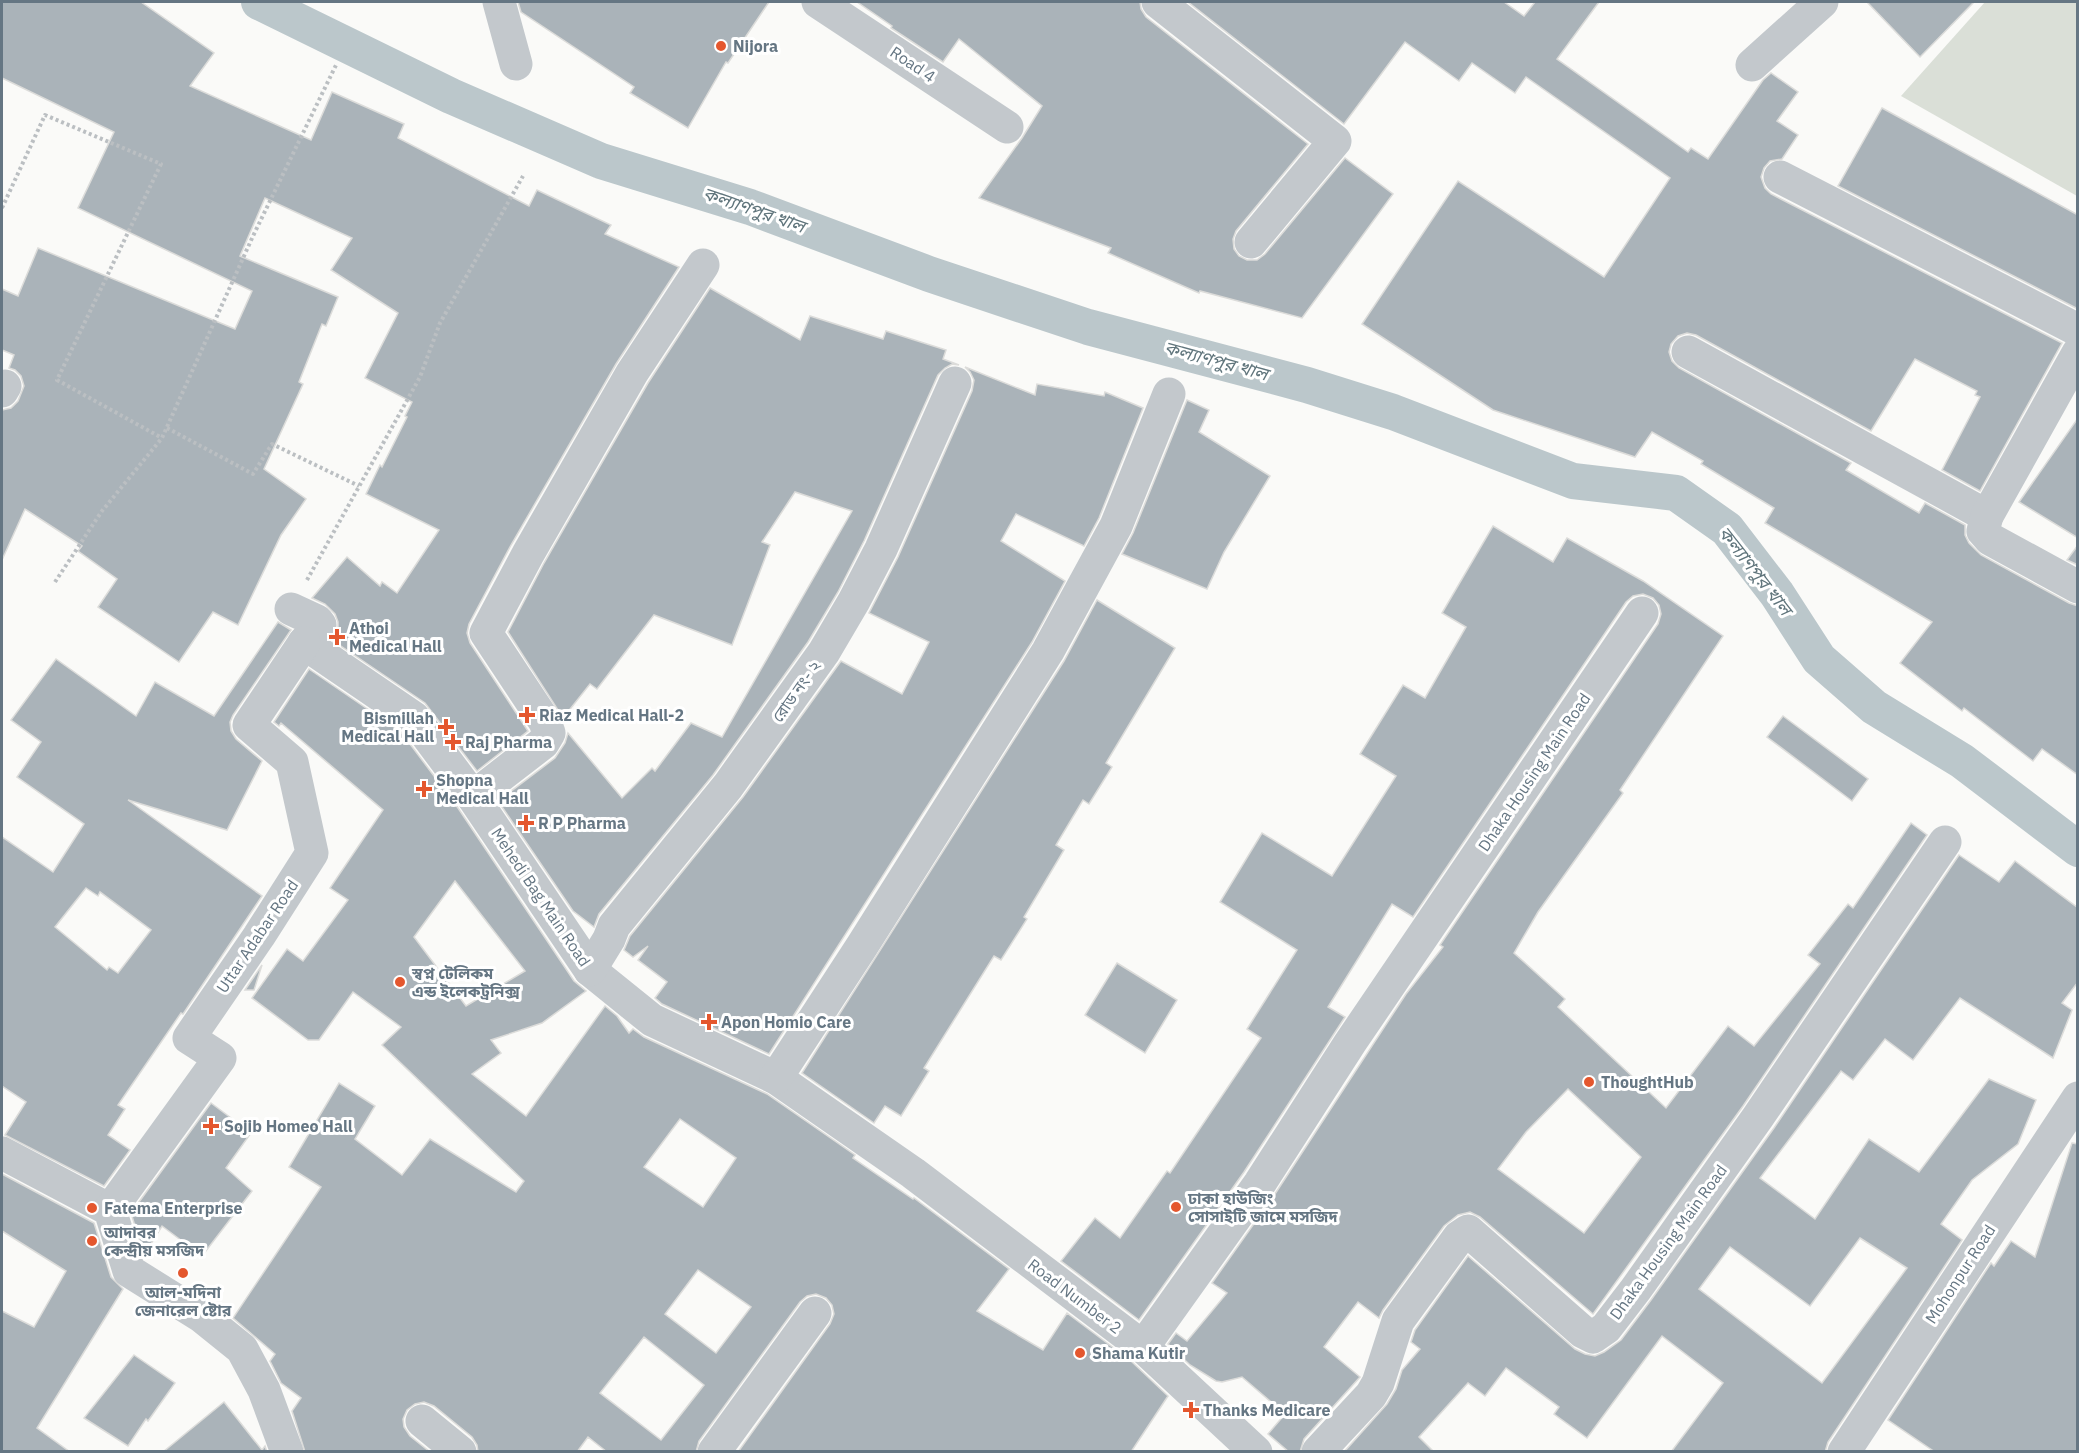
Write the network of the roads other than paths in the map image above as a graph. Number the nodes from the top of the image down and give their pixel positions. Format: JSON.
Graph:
{"nodes":[{"id":1,"x":499,"y":2,"type":"edge"},
{"id":2,"x":818,"y":2,"type":"edge"},
{"id":3,"x":1158,"y":2,"type":"edge"},
{"id":4,"x":1822,"y":2,"type":"edge"},
{"id":5,"x":516,"y":64,"type":"dead end"},
{"id":6,"x":1752,"y":65,"type":"dead end"},
{"id":7,"x":1008,"y":127,"type":"dead end"},
{"id":8,"x":1780,"y":177,"type":"dead end"},
{"id":9,"x":1251,"y":242,"type":"dead end"},
{"id":10,"x":703,"y":265,"type":"dead end"},
{"id":11,"x":2078,"y":330,"type":"edge"},
{"id":12,"x":1689,"y":352,"type":"dead end"},
{"id":13,"x":2078,"y":353,"type":"edge"},
{"id":14,"x":955,"y":383,"type":"dead end"},
{"id":15,"x":1169,"y":394,"type":"dead end"},
{"id":16,"x":1987,"y":516,"type":"junction"},
{"id":17,"x":2078,"y":587,"type":"edge"},
{"id":18,"x":291,"y":609,"type":"road end"},
{"id":19,"x":1642,"y":614,"type":"dead end"},
{"id":20,"x":304,"y":643,"type":"junction"},
{"id":21,"x":473,"y":797,"type":"junction"},
{"id":22,"x":1945,"y":842,"type":"dead end"},
{"id":23,"x":590,"y":970,"type":"junction"},
{"id":24,"x":776,"y":1078,"type":"junction"},
{"id":25,"x":2078,"y":1098,"type":"edge"},
{"id":26,"x":2,"y":1153,"type":"edge"},
{"id":27,"x":913,"y":1173,"type":"joint"},
{"id":28,"x":110,"y":1210,"type":"junction"},
{"id":29,"x":815,"y":1313,"type":"dead end"},
{"id":30,"x":1143,"y":1347,"type":"junction"},
{"id":31,"x":422,"y":1421,"type":"dead end"},
{"id":32,"x":1238,"y":1446,"type":"edge"},
{"id":33,"x":287,"y":1452,"type":"edge"},
{"id":34,"x":460,"y":1452,"type":"edge"},
{"id":35,"x":714,"y":1452,"type":"edge"},
{"id":36,"x":1318,"y":1452,"type":"edge"},
{"id":37,"x":1844,"y":1452,"type":"edge"}],
"edges":[{"from":1,"to":5,"type":"street"},
{"from":2,"to":7,"type":"street","name":"Road 4"},
{"from":3,"to":9,"type":"street"},
{"from":4,"to":6,"type":"street"},
{"from":8,"to":11,"type":"street"},
{"from":10,"to":21,"type":"street"},
{"from":12,"to":16,"type":"street"},
{"from":13,"to":16,"type":"street"},
{"from":14,"to":23,"type":"street","name":"রোড নং- ২"},
{"from":15,"to":24,"type":"street"},
{"from":16,"to":17,"type":"street"},
{"from":18,"to":20,"type":"street"},
{"from":19,"to":30,"type":"street","name":"Dhaka Housing Main Road"},
{"from":20,"to":21,"type":"street","name":"Mehedi Bag Main Road"},
{"from":20,"to":28,"type":"street","name":"Uttar Adabar Road"},
{"from":21,"to":23,"type":"street","name":"Mehedi Bag Main Road"},
{"from":22,"to":36,"type":"street","name":"Dhaka Housing Main Road"},
{"from":23,"to":24,"type":"street","name":"Mehedi Bag Main Road"},
{"from":24,"to":27,"type":"street","name":"Mehedi Bag Main Road"},
{"from":25,"to":37,"type":"street","name":"Mohonpur Road"},
{"from":26,"to":28,"type":"street"},
{"from":27,"to":30,"type":"street","name":"Road Number 2"},
{"from":28,"to":33,"type":"street"},
{"from":29,"to":35,"type":"street"},
{"from":30,"to":32,"type":"street","name":"Road Number 2"},
{"from":31,"to":34,"type":"street"}]}
